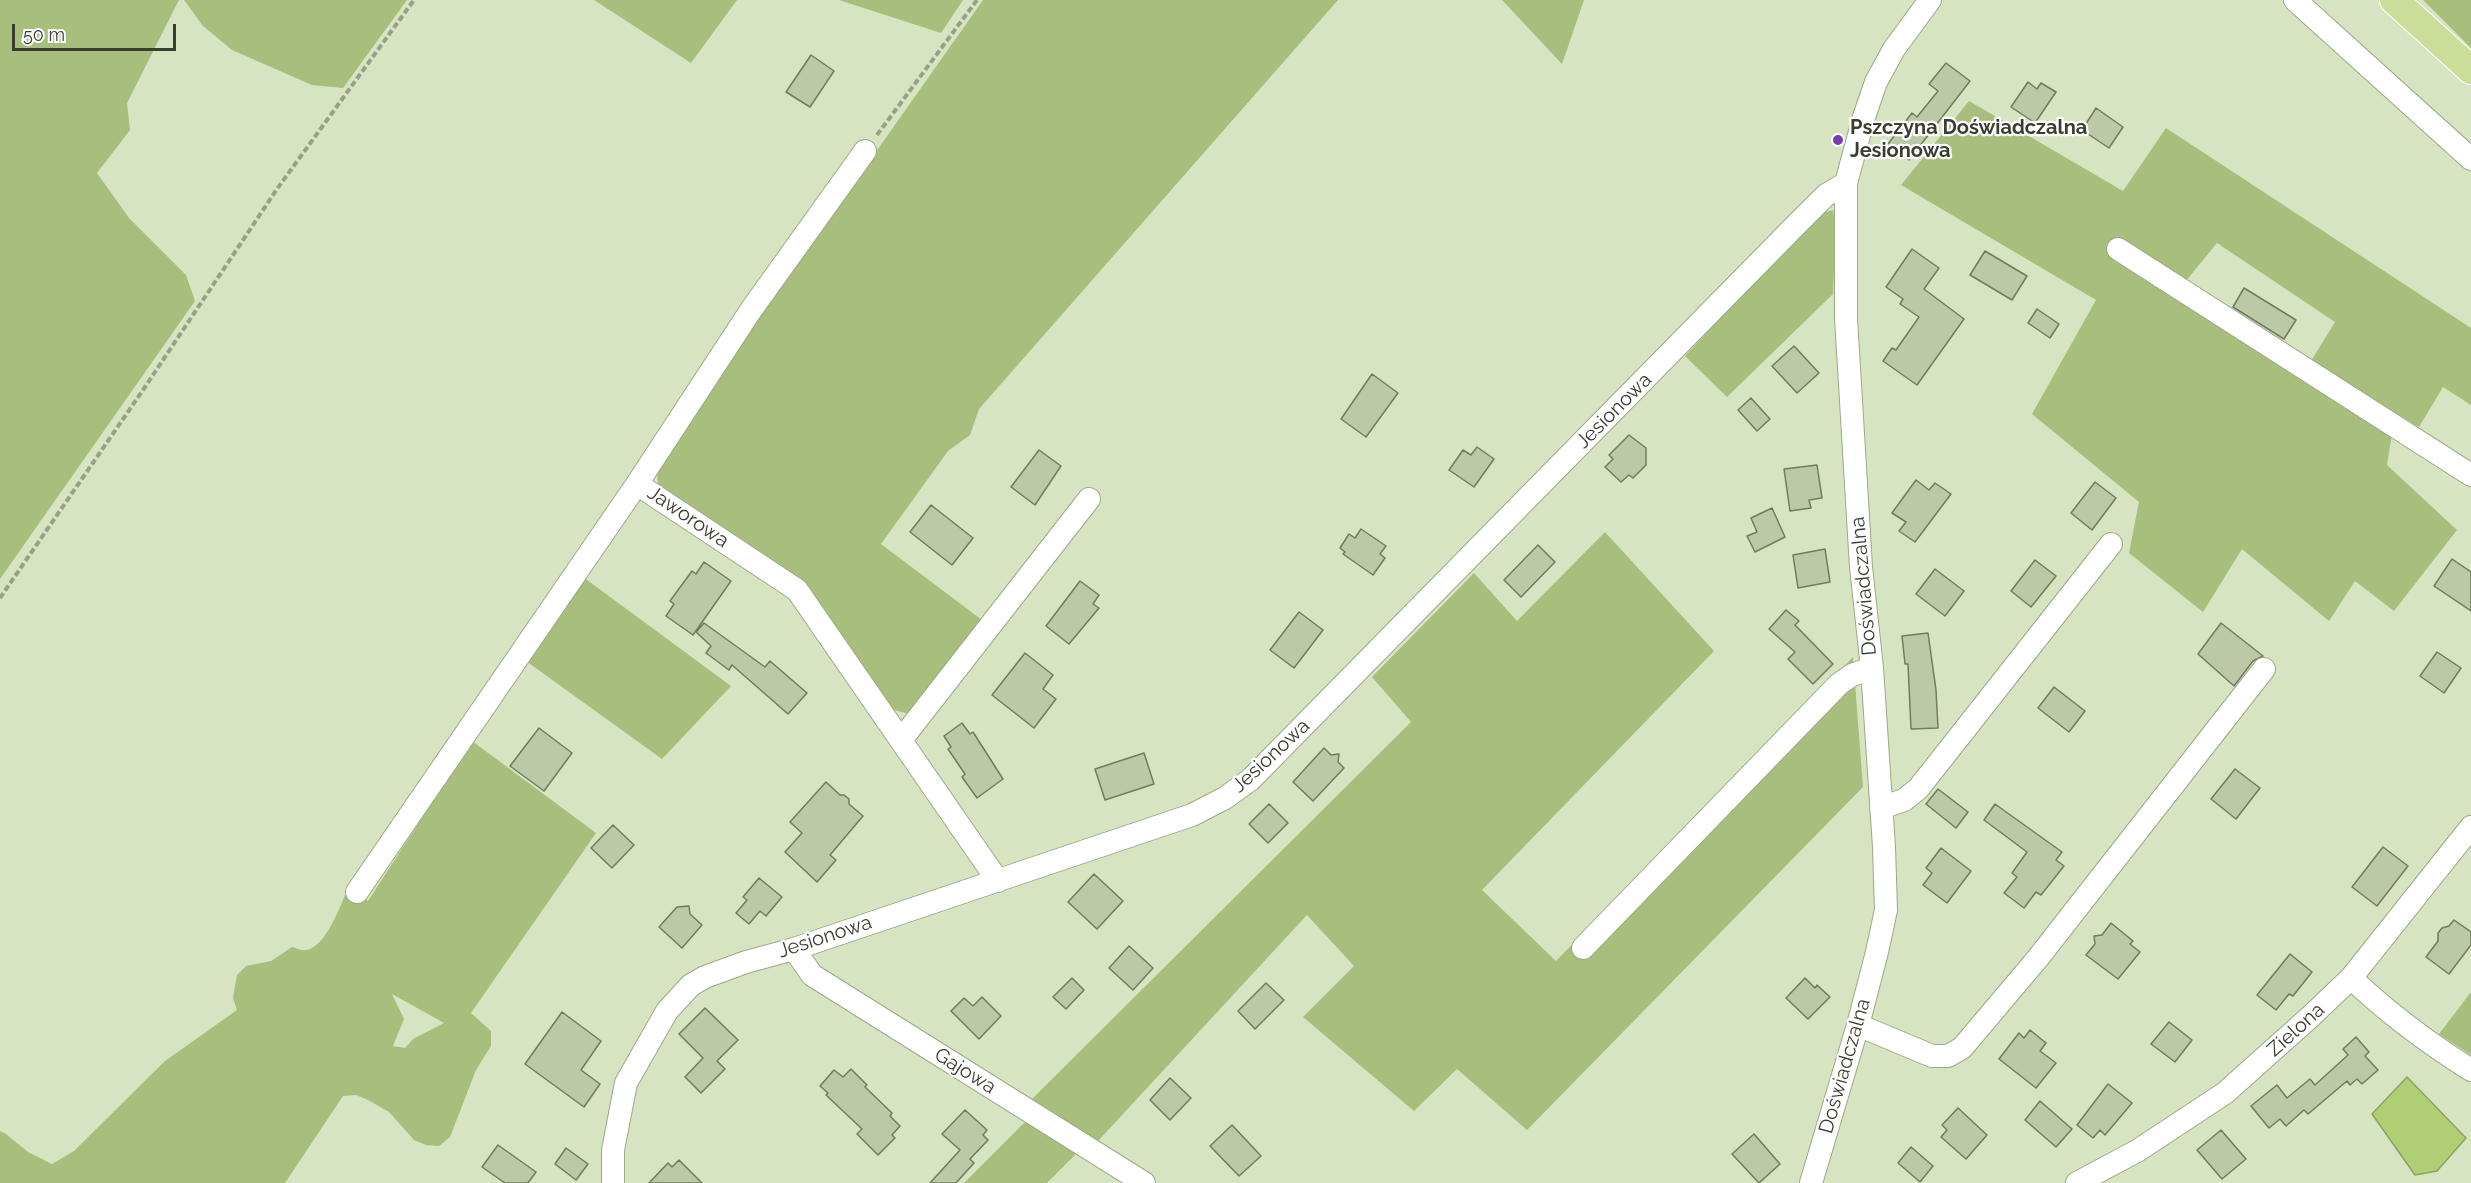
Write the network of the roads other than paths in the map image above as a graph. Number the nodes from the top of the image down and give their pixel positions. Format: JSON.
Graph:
{"nodes":[{"id":1,"x":1930,"y":0,"type":"edge"},
{"id":2,"x":2295,"y":0,"type":"edge"},
{"id":3,"x":2394,"y":0,"type":"edge"},
{"id":4,"x":2471,"y":70,"type":"edge"},
{"id":5,"x":865,"y":151,"type":"road end"},
{"id":6,"x":2471,"y":159,"type":"edge"},
{"id":7,"x":1846,"y":183,"type":"junction"},
{"id":8,"x":2118,"y":249,"type":"dead end"},
{"id":9,"x":2471,"y":475,"type":"edge"},
{"id":10,"x":637,"y":484,"type":"junction"},
{"id":11,"x":1089,"y":499,"type":"dead end"},
{"id":12,"x":2111,"y":544,"type":"dead end"},
{"id":13,"x":1872,"y":668,"type":"junction"},
{"id":14,"x":2264,"y":669,"type":"dead end"},
{"id":15,"x":901,"y":740,"type":"junction"},
{"id":16,"x":1881,"y":808,"type":"junction"},
{"id":17,"x":2471,"y":827,"type":"edge"},
{"id":18,"x":998,"y":881,"type":"junction"},
{"id":19,"x":357,"y":892,"type":"dead end"},
{"id":20,"x":1583,"y":948,"type":"dead end"},
{"id":21,"x":794,"y":949,"type":"junction"},
{"id":22,"x":2351,"y":978,"type":"junction"},
{"id":23,"x":1858,"y":1025,"type":"junction"},
{"id":24,"x":2471,"y":1070,"type":"edge"},
{"id":25,"x":613,"y":1183,"type":"edge"},
{"id":26,"x":1144,"y":1183,"type":"edge"},
{"id":27,"x":1811,"y":1183,"type":"edge"},
{"id":28,"x":2077,"y":1183,"type":"edge"}],
"edges":[{"from":1,"to":7,"type":"street","name":"Doświadczalna"},
{"from":2,"to":6,"type":"street"},
{"from":3,"to":4,"type":"main road"},
{"from":5,"to":10,"type":"street"},
{"from":7,"to":13,"type":"street","name":"Doświadczalna"},
{"from":7,"to":18,"type":"street","name":"Jesionowa"},
{"from":8,"to":9,"type":"street"},
{"from":10,"to":15,"type":"street","name":"Jaworowa"},
{"from":10,"to":19,"type":"street","name":"Jaworowa"},
{"from":11,"to":15,"type":"street"},
{"from":12,"to":16,"type":"street"},
{"from":13,"to":16,"type":"street","name":"Doświadczalna"},
{"from":13,"to":20,"type":"street"},
{"from":14,"to":23,"type":"street"},
{"from":15,"to":18,"type":"street","name":"Jaworowa"},
{"from":16,"to":23,"type":"street","name":"Doświadczalna"},
{"from":17,"to":22,"type":"street","name":"Zielona"},
{"from":18,"to":21,"type":"street","name":"Jesionowa"},
{"from":21,"to":25,"type":"street","name":"Jesionowa"},
{"from":21,"to":26,"type":"street","name":"Gajowa"},
{"from":22,"to":24,"type":"street"},
{"from":22,"to":28,"type":"street","name":"Zielona"},
{"from":23,"to":27,"type":"street","name":"Doświadczalna"}]}
